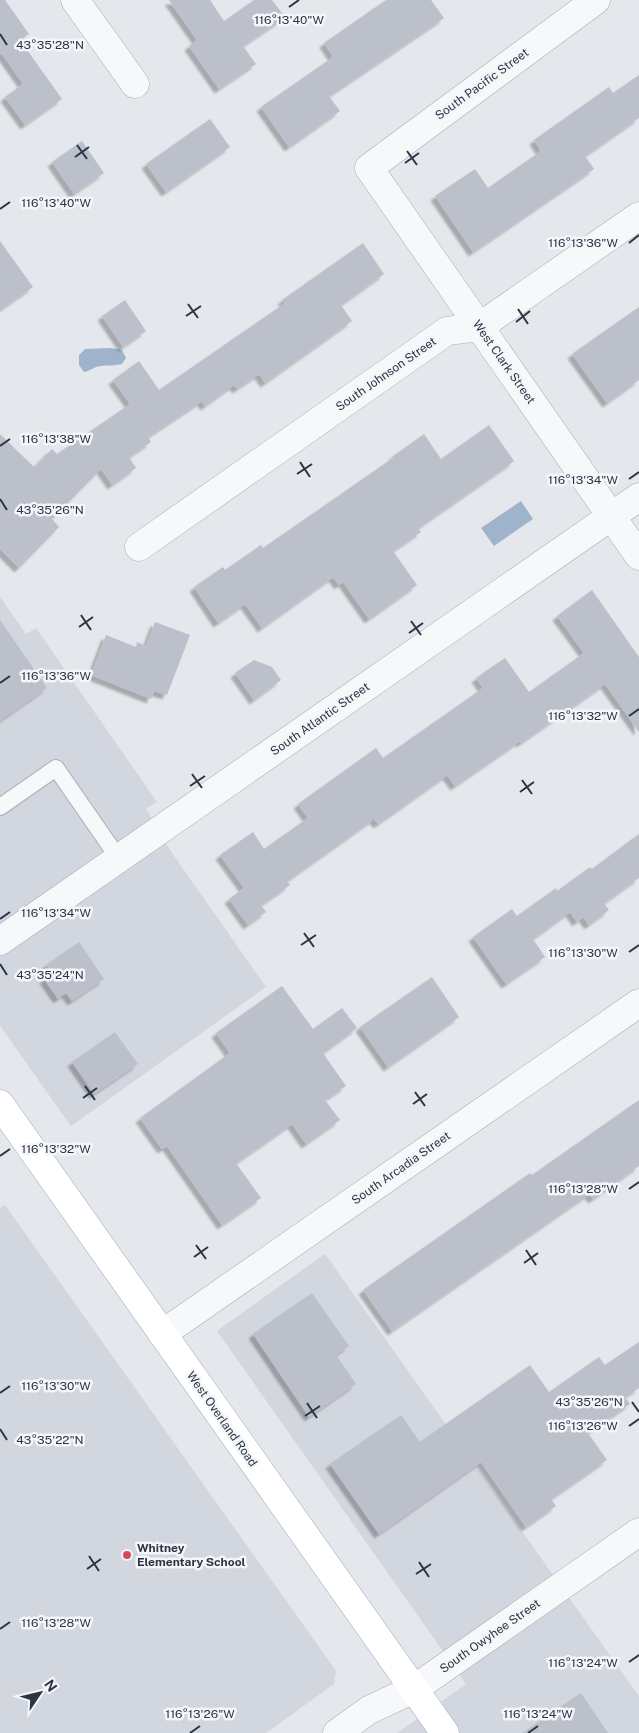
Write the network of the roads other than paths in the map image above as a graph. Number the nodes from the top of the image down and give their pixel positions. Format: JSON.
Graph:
{"nodes":[{"id":1,"x":75,"y":0,"type":"edge"},
{"id":2,"x":596,"y":0,"type":"edge"},
{"id":3,"x":135,"y":84,"type":"dead end"},
{"id":4,"x":369,"y":168,"type":"joint"},
{"id":5,"x":639,"y":216,"type":"edge"},
{"id":6,"x":479,"y":326,"type":"junction"},
{"id":7,"x":639,"y":497,"type":"edge"},
{"id":8,"x":611,"y":517,"type":"junction"},
{"id":9,"x":139,"y":547,"type":"dead end"},
{"id":10,"x":639,"y":556,"type":"edge"},
{"id":11,"x":0,"y":807,"type":"edge"},
{"id":12,"x":119,"y":859,"type":"junction"},
{"id":13,"x":0,"y":941,"type":"edge"},
{"id":14,"x":639,"y":1002,"type":"edge"},
{"id":15,"x":4,"y":1119,"type":"edge"},
{"id":16,"x":162,"y":1334,"type":"junction"},
{"id":17,"x":639,"y":1532,"type":"edge"},
{"id":18,"x":414,"y":1689,"type":"junction"},
{"id":19,"x":337,"y":1733,"type":"edge"},
{"id":20,"x":445,"y":1733,"type":"edge"}],
"edges":[{"from":1,"to":3,"type":"street"},
{"from":2,"to":4,"type":"street","name":"South Pacific Street"},
{"from":4,"to":6,"type":"street","name":"West Clark Street"},
{"from":5,"to":6,"type":"street","name":"South Johnson Street"},
{"from":6,"to":8,"type":"street","name":"West Clark Street"},
{"from":6,"to":9,"type":"street","name":"South Johnson Street"},
{"from":7,"to":8,"type":"street","name":"South Atlantic Street"},
{"from":8,"to":10,"type":"street","name":"West Clark Street"},
{"from":8,"to":12,"type":"street","name":"South Atlantic Street"},
{"from":11,"to":12,"type":"lane"},
{"from":12,"to":13,"type":"street","name":"South Atlantic Street"},
{"from":14,"to":16,"type":"street","name":"South Arcadia Street"},
{"from":15,"to":16,"type":"main road","name":"West Overland Road"},
{"from":16,"to":18,"type":"main road","name":"West Overland Road"},
{"from":17,"to":18,"type":"street","name":"South Owyhee Street"},
{"from":18,"to":19,"type":"street","name":"South Owyhee Street"},
{"from":18,"to":20,"type":"main road","name":"West Overland Road"}]}
